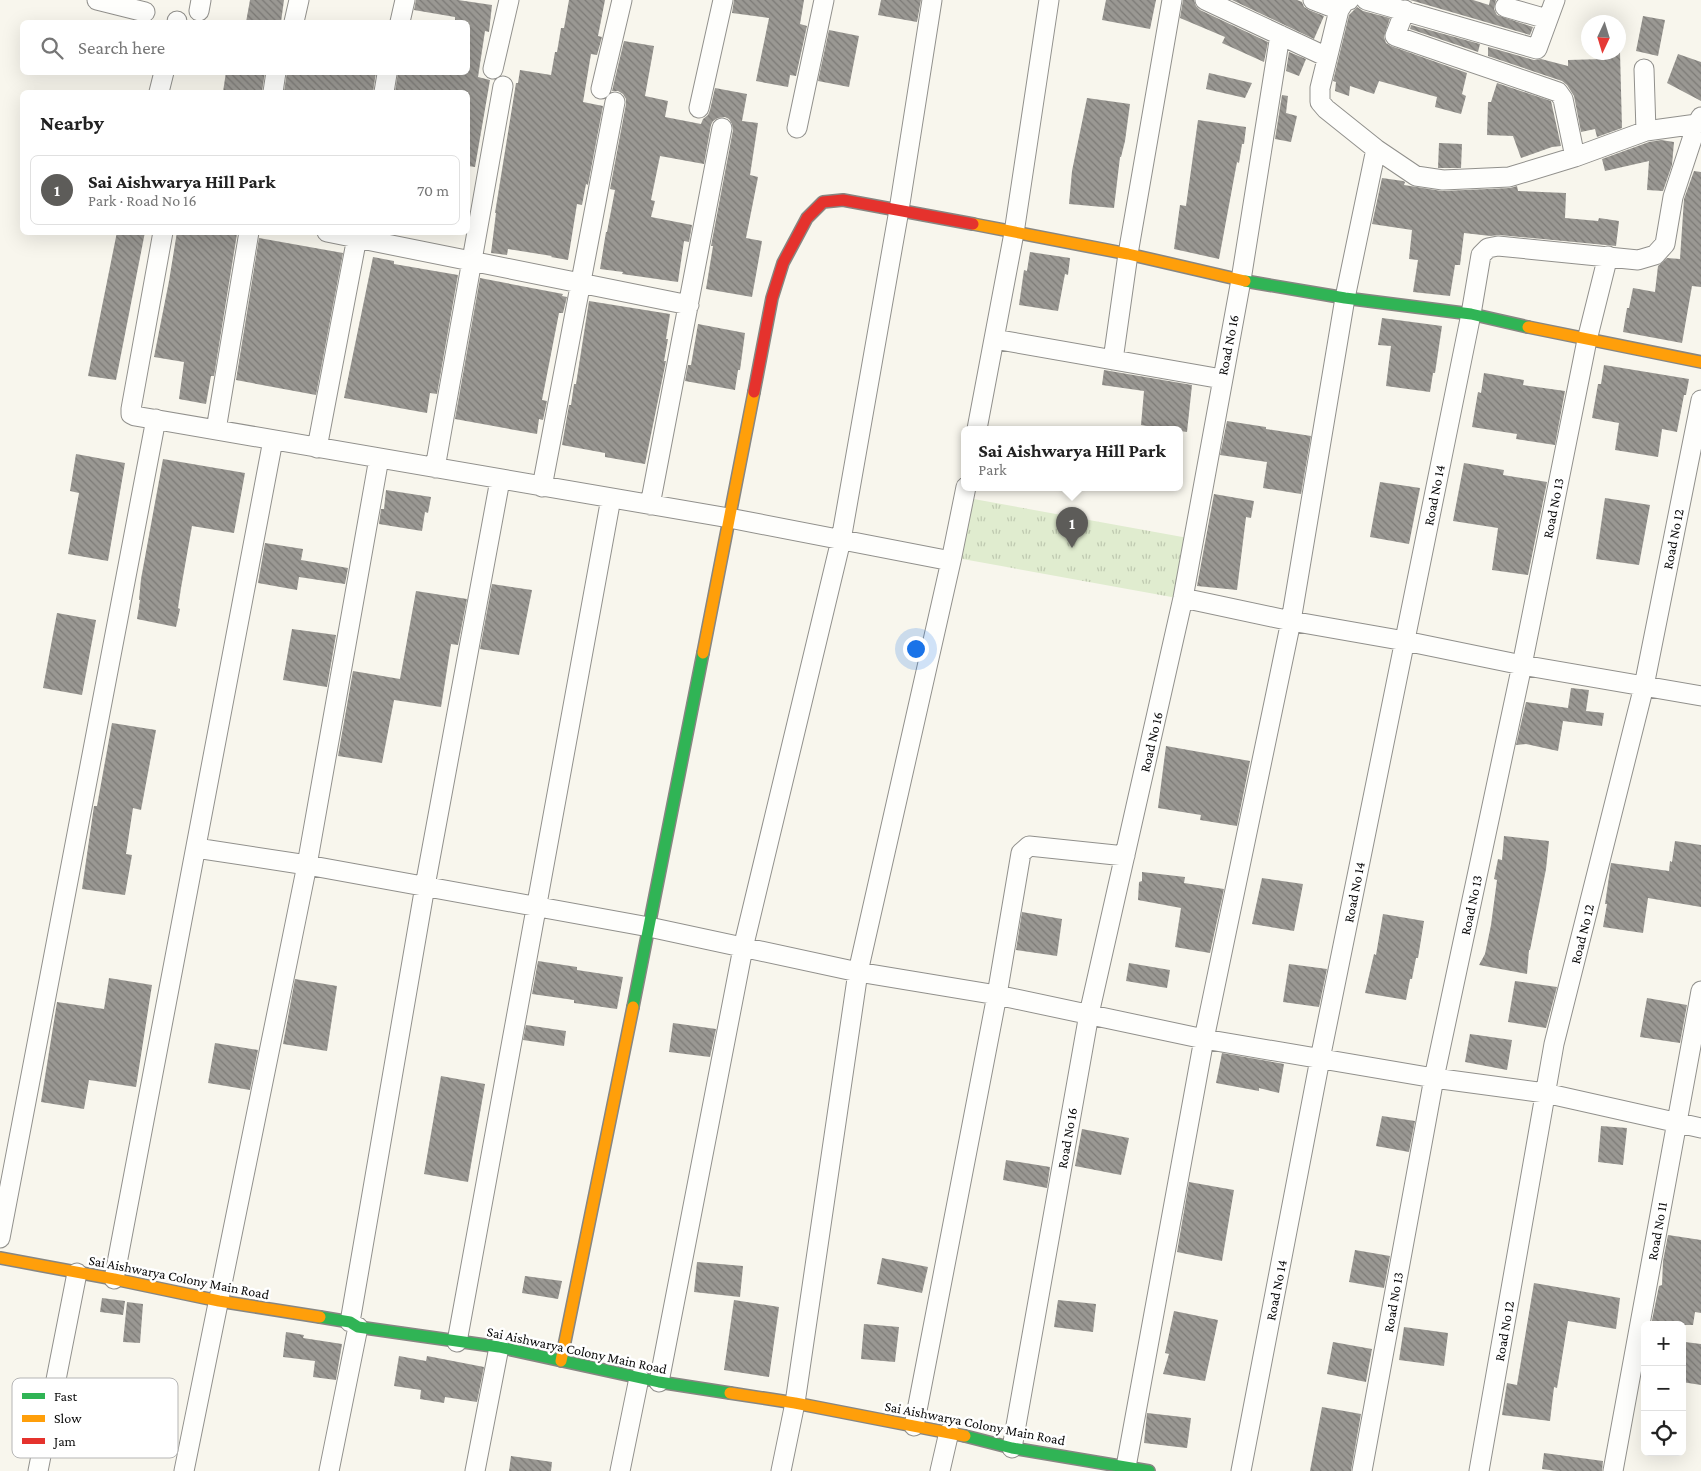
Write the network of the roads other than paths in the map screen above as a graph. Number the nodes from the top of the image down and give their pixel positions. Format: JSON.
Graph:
{"nodes":[{"id":1,"x":96,"y":0,"type":"edge"},
{"id":2,"x":299,"y":0,"type":"edge"},
{"id":3,"x":405,"y":0,"type":"edge"},
{"id":4,"x":509,"y":0,"type":"edge"},
{"id":5,"x":622,"y":0,"type":"edge"},
{"id":6,"x":723,"y":0,"type":"edge"},
{"id":7,"x":824,"y":0,"type":"edge"},
{"id":8,"x":932,"y":0,"type":"edge"},
{"id":9,"x":1049,"y":0,"type":"edge"},
{"id":10,"x":1172,"y":0,"type":"edge"},
{"id":11,"x":1205,"y":0,"type":"edge"},
{"id":12,"x":1313,"y":0,"type":"edge"},
{"id":13,"x":1366,"y":0,"type":"edge"},
{"id":14,"x":1555,"y":0,"type":"edge"},
{"id":15,"x":1344,"y":5,"type":"edge"},
{"id":16,"x":1505,"y":7,"type":"dead end"},
{"id":17,"x":1405,"y":10,"type":"junction"},
{"id":18,"x":144,"y":12,"type":"dead end"},
{"id":19,"x":1547,"y":19,"type":"junction"},
{"id":20,"x":294,"y":20,"type":"edge"},
{"id":21,"x":400,"y":20,"type":"edge"},
{"id":22,"x":1280,"y":35,"type":"junction"},
{"id":23,"x":1328,"y":57,"type":"junction"},
{"id":24,"x":493,"y":68,"type":"dead end"},
{"id":25,"x":1644,"y":69,"type":"dead end"},
{"id":26,"x":163,"y":75,"type":"edge"},
{"id":27,"x":276,"y":75,"type":"edge"},
{"id":28,"x":503,"y":86,"type":"dead end"},
{"id":29,"x":601,"y":89,"type":"dead end"},
{"id":30,"x":160,"y":90,"type":"edge"},
{"id":31,"x":273,"y":90,"type":"edge"},
{"id":32,"x":615,"y":102,"type":"dead end"},
{"id":33,"x":699,"y":108,"type":"dead end"},
{"id":34,"x":1700,"y":120,"type":"edge"},
{"id":35,"x":722,"y":128,"type":"dead end"},
{"id":36,"x":798,"y":128,"type":"dead end"},
{"id":37,"x":1646,"y":131,"type":"junction"},
{"id":38,"x":1376,"y":149,"type":"junction"},
{"id":39,"x":1575,"y":157,"type":"junction"},
{"id":40,"x":899,"y":210,"type":"junction"},
{"id":41,"x":1014,"y":233,"type":"junction"},
{"id":42,"x":163,"y":235,"type":"edge"},
{"id":43,"x":248,"y":235,"type":"edge"},
{"id":44,"x":357,"y":235,"type":"edge"},
{"id":45,"x":1128,"y":254,"type":"junction"},
{"id":46,"x":1608,"y":256,"type":"junction"},
{"id":47,"x":472,"y":262,"type":"junction"},
{"id":48,"x":1241,"y":280,"type":"junction"},
{"id":49,"x":581,"y":283,"type":"junction"},
{"id":50,"x":1345,"y":298,"type":"junction"},
{"id":51,"x":689,"y":305,"type":"junction"},
{"id":52,"x":1471,"y":314,"type":"junction"},
{"id":53,"x":994,"y":339,"type":"junction"},
{"id":54,"x":1586,"y":340,"type":"junction"},
{"id":55,"x":1113,"y":360,"type":"junction"},
{"id":56,"x":1701,"y":362,"type":"edge"},
{"id":57,"x":1222,"y":379,"type":"junction"},
{"id":58,"x":1701,"y":400,"type":"edge"},
{"id":59,"x":156,"y":419,"type":"junction"},
{"id":60,"x":978,"y":426,"type":"edge"},
{"id":61,"x":216,"y":430,"type":"junction"},
{"id":62,"x":273,"y":440,"type":"junction"},
{"id":63,"x":317,"y":448,"type":"junction"},
{"id":64,"x":379,"y":458,"type":"junction"},
{"id":65,"x":435,"y":468,"type":"junction"},
{"id":66,"x":500,"y":480,"type":"junction"},
{"id":67,"x":542,"y":486,"type":"junction"},
{"id":68,"x":965,"y":491,"type":"edge"},
{"id":69,"x":611,"y":498,"type":"junction"},
{"id":70,"x":650,"y":504,"type":"junction"},
{"id":71,"x":729,"y":518,"type":"junction"},
{"id":72,"x":841,"y":540,"type":"junction"},
{"id":73,"x":951,"y":561,"type":"junction"},
{"id":74,"x":1183,"y":598,"type":"junction"},
{"id":75,"x":1292,"y":621,"type":"junction"},
{"id":76,"x":1405,"y":641,"type":"junction"},
{"id":77,"x":1522,"y":664,"type":"junction"},
{"id":78,"x":1644,"y":686,"type":"junction"},
{"id":79,"x":1701,"y":696,"type":"edge"},
{"id":80,"x":196,"y":848,"type":"junction"},
{"id":81,"x":1125,"y":856,"type":"junction"},
{"id":82,"x":307,"y":865,"type":"junction"},
{"id":83,"x":425,"y":886,"type":"junction"},
{"id":84,"x":535,"y":907,"type":"junction"},
{"id":85,"x":649,"y":928,"type":"junction"},
{"id":86,"x":743,"y":948,"type":"junction"},
{"id":87,"x":858,"y":972,"type":"junction"},
{"id":88,"x":1701,"y":991,"type":"edge"},
{"id":89,"x":997,"y":994,"type":"junction"},
{"id":90,"x":1089,"y":1014,"type":"junction"},
{"id":91,"x":1204,"y":1039,"type":"junction"},
{"id":92,"x":1320,"y":1059,"type":"junction"},
{"id":93,"x":1434,"y":1078,"type":"junction"},
{"id":94,"x":1545,"y":1093,"type":"junction"},
{"id":95,"x":1676,"y":1123,"type":"junction"},
{"id":96,"x":1701,"y":1128,"type":"edge"},
{"id":97,"x":0,"y":1238,"type":"edge"},
{"id":98,"x":0,"y":1258,"type":"edge"},
{"id":99,"x":77,"y":1273,"type":"junction"},
{"id":100,"x":114,"y":1279,"type":"junction"},
{"id":101,"x":219,"y":1301,"type":"junction"},
{"id":102,"x":354,"y":1324,"type":"junction"},
{"id":103,"x":457,"y":1342,"type":"junction"},
{"id":104,"x":499,"y":1347,"type":"junction"},
{"id":105,"x":561,"y":1361,"type":"junction"},
{"id":106,"x":56,"y":1378,"type":"edge"},
{"id":107,"x":639,"y":1378,"type":"junction"},
{"id":108,"x":659,"y":1382,"type":"junction"},
{"id":109,"x":795,"y":1403,"type":"junction"},
{"id":110,"x":914,"y":1426,"type":"junction"},
{"id":111,"x":949,"y":1432,"type":"junction"},
{"id":112,"x":1012,"y":1448,"type":"junction"},
{"id":113,"x":41,"y":1458,"type":"edge"},
{"id":114,"x":1074,"y":1465,"type":"edge"},
{"id":115,"x":1126,"y":1467,"type":"junction"},
{"id":116,"x":38,"y":1471,"type":"edge"},
{"id":117,"x":184,"y":1471,"type":"edge"},
{"id":118,"x":330,"y":1471,"type":"edge"},
{"id":119,"x":475,"y":1471,"type":"edge"},
{"id":120,"x":620,"y":1471,"type":"edge"},
{"id":121,"x":781,"y":1471,"type":"edge"},
{"id":122,"x":940,"y":1471,"type":"edge"},
{"id":123,"x":1149,"y":1471,"type":"edge"},
{"id":124,"x":1241,"y":1471,"type":"edge"},
{"id":125,"x":1362,"y":1471,"type":"edge"},
{"id":126,"x":1479,"y":1471,"type":"edge"},
{"id":127,"x":1613,"y":1471,"type":"edge"}],
"edges":[{"from":1,"to":18,"type":"street"},
{"from":2,"to":20,"type":"street"},
{"from":3,"to":21,"type":"street"},
{"from":4,"to":24,"type":"street"},
{"from":5,"to":29,"type":"street"},
{"from":6,"to":33,"type":"street"},
{"from":7,"to":36,"type":"street"},
{"from":8,"to":40,"type":"street"},
{"from":9,"to":41,"type":"street"},
{"from":10,"to":45,"type":"street"},
{"from":11,"to":22,"type":"street"},
{"from":12,"to":15,"type":"street"},
{"from":13,"to":17,"type":"street"},
{"from":14,"to":19,"type":"street"},
{"from":15,"to":23,"type":"street"},
{"from":16,"to":19,"type":"street"},
{"from":17,"to":19,"type":"street"},
{"from":17,"to":39,"type":"street"},
{"from":22,"to":23,"type":"street"},
{"from":22,"to":48,"type":"street","name":"Road No 16"},
{"from":23,"to":38,"type":"street"},
{"from":25,"to":37,"type":"street"},
{"from":26,"to":30,"type":"street"},
{"from":27,"to":31,"type":"street"},
{"from":28,"to":47,"type":"street"},
{"from":32,"to":49,"type":"street"},
{"from":34,"to":37,"type":"street"},
{"from":34,"to":46,"type":"street","name":"Road No 14"},
{"from":35,"to":51,"type":"street"},
{"from":37,"to":39,"type":"street"},
{"from":38,"to":39,"type":"street"},
{"from":38,"to":50,"type":"street"},
{"from":40,"to":41,"type":"street"},
{"from":40,"to":71,"type":"street"},
{"from":40,"to":72,"type":"street"},
{"from":41,"to":45,"type":"street"},
{"from":41,"to":53,"type":"street"},
{"from":42,"to":59,"type":"street"},
{"from":43,"to":61,"type":"street"},
{"from":44,"to":47,"type":"street"},
{"from":44,"to":63,"type":"street"},
{"from":45,"to":48,"type":"street"},
{"from":45,"to":55,"type":"street"},
{"from":46,"to":52,"type":"street","name":"Road No 14"},
{"from":46,"to":54,"type":"street","name":"Road No 13"},
{"from":47,"to":49,"type":"street"},
{"from":47,"to":65,"type":"street"},
{"from":48,"to":50,"type":"street"},
{"from":48,"to":57,"type":"street","name":"Road No 16"},
{"from":49,"to":51,"type":"street"},
{"from":49,"to":67,"type":"street"},
{"from":50,"to":52,"type":"street"},
{"from":50,"to":75,"type":"street"},
{"from":51,"to":70,"type":"street"},
{"from":52,"to":54,"type":"street"},
{"from":52,"to":76,"type":"street","name":"Road No 14"},
{"from":53,"to":55,"type":"street"},
{"from":53,"to":60,"type":"street"},
{"from":54,"to":56,"type":"street"},
{"from":54,"to":77,"type":"street","name":"Road No 13"},
{"from":55,"to":57,"type":"street"},
{"from":57,"to":74,"type":"street","name":"Road No 16"},
{"from":58,"to":78,"type":"street","name":"Road No 12"},
{"from":59,"to":61,"type":"street"},
{"from":59,"to":97,"type":"street"},
{"from":61,"to":62,"type":"street"},
{"from":62,"to":63,"type":"street"},
{"from":62,"to":80,"type":"street"},
{"from":63,"to":64,"type":"street"},
{"from":64,"to":65,"type":"street"},
{"from":64,"to":82,"type":"street"},
{"from":65,"to":66,"type":"street"},
{"from":66,"to":67,"type":"street"},
{"from":66,"to":83,"type":"street"},
{"from":67,"to":69,"type":"street"},
{"from":68,"to":73,"type":"street"},
{"from":69,"to":70,"type":"street"},
{"from":69,"to":84,"type":"street"},
{"from":70,"to":71,"type":"street"},
{"from":71,"to":72,"type":"street"},
{"from":71,"to":85,"type":"street"},
{"from":72,"to":73,"type":"street"},
{"from":72,"to":86,"type":"street"},
{"from":73,"to":87,"type":"street"},
{"from":74,"to":75,"type":"street"},
{"from":74,"to":81,"type":"street","name":"Road No 16"},
{"from":75,"to":76,"type":"street"},
{"from":75,"to":91,"type":"street"},
{"from":76,"to":77,"type":"street"},
{"from":76,"to":92,"type":"street","name":"Road No 14"},
{"from":77,"to":78,"type":"street"},
{"from":77,"to":93,"type":"street","name":"Road No 13"},
{"from":78,"to":79,"type":"street"},
{"from":78,"to":94,"type":"street","name":"Road No 12"},
{"from":80,"to":82,"type":"street"},
{"from":80,"to":100,"type":"street"},
{"from":81,"to":89,"type":"street"},
{"from":81,"to":90,"type":"street","name":"Road No 16"},
{"from":82,"to":83,"type":"street"},
{"from":82,"to":101,"type":"street"},
{"from":83,"to":84,"type":"street"},
{"from":83,"to":102,"type":"street"},
{"from":84,"to":85,"type":"street"},
{"from":84,"to":103,"type":"street"},
{"from":85,"to":86,"type":"street"},
{"from":85,"to":105,"type":"street"},
{"from":86,"to":87,"type":"street"},
{"from":86,"to":108,"type":"street"},
{"from":87,"to":89,"type":"street"},
{"from":87,"to":109,"type":"street"},
{"from":88,"to":95,"type":"street","name":"Road No 11"},
{"from":89,"to":90,"type":"street"},
{"from":89,"to":110,"type":"street"},
{"from":90,"to":91,"type":"street"},
{"from":90,"to":112,"type":"street","name":"Road No 16"},
{"from":91,"to":92,"type":"street"},
{"from":91,"to":115,"type":"street"},
{"from":92,"to":93,"type":"street"},
{"from":92,"to":124,"type":"street","name":"Road No 14"},
{"from":93,"to":94,"type":"street"},
{"from":93,"to":125,"type":"street","name":"Road No 13"},
{"from":94,"to":95,"type":"street"},
{"from":94,"to":126,"type":"street","name":"Road No 12"},
{"from":95,"to":96,"type":"street"},
{"from":95,"to":127,"type":"street","name":"Road No 11"},
{"from":98,"to":99,"type":"street","name":"Sai Aishwarya Colony Main Road"},
{"from":99,"to":100,"type":"street","name":"Sai Aishwarya Colony Main Road"},
{"from":99,"to":106,"type":"street"},
{"from":100,"to":101,"type":"street","name":"Sai Aishwarya Colony Main Road"},
{"from":101,"to":102,"type":"street","name":"Sai Aishwarya Colony Main Road"},
{"from":101,"to":117,"type":"street"},
{"from":102,"to":103,"type":"street","name":"Sai Aishwarya Colony Main Road"},
{"from":102,"to":118,"type":"street"},
{"from":103,"to":104,"type":"street","name":"Sai Aishwarya Colony Main Road"},
{"from":104,"to":105,"type":"street","name":"Sai Aishwarya Colony Main Road"},
{"from":104,"to":119,"type":"street"},
{"from":105,"to":107,"type":"street","name":"Sai Aishwarya Colony Main Road"},
{"from":107,"to":108,"type":"street","name":"Sai Aishwarya Colony Main Road"},
{"from":107,"to":120,"type":"street"},
{"from":108,"to":109,"type":"street","name":"Sai Aishwarya Colony Main Road"},
{"from":109,"to":110,"type":"street","name":"Sai Aishwarya Colony Main Road"},
{"from":109,"to":121,"type":"street"},
{"from":110,"to":111,"type":"street","name":"Sai Aishwarya Colony Main Road"},
{"from":111,"to":112,"type":"street","name":"Sai Aishwarya Colony Main Road"},
{"from":111,"to":122,"type":"street"},
{"from":112,"to":114,"type":"street","name":"Sai Aishwarya Colony Main Road"},
{"from":113,"to":116,"type":"street"},
{"from":114,"to":115,"type":"street","name":"Sai Aishwarya Colony Main Road"},
{"from":115,"to":123,"type":"street","name":"Sai Aishwarya Colony Main Road"}]}
